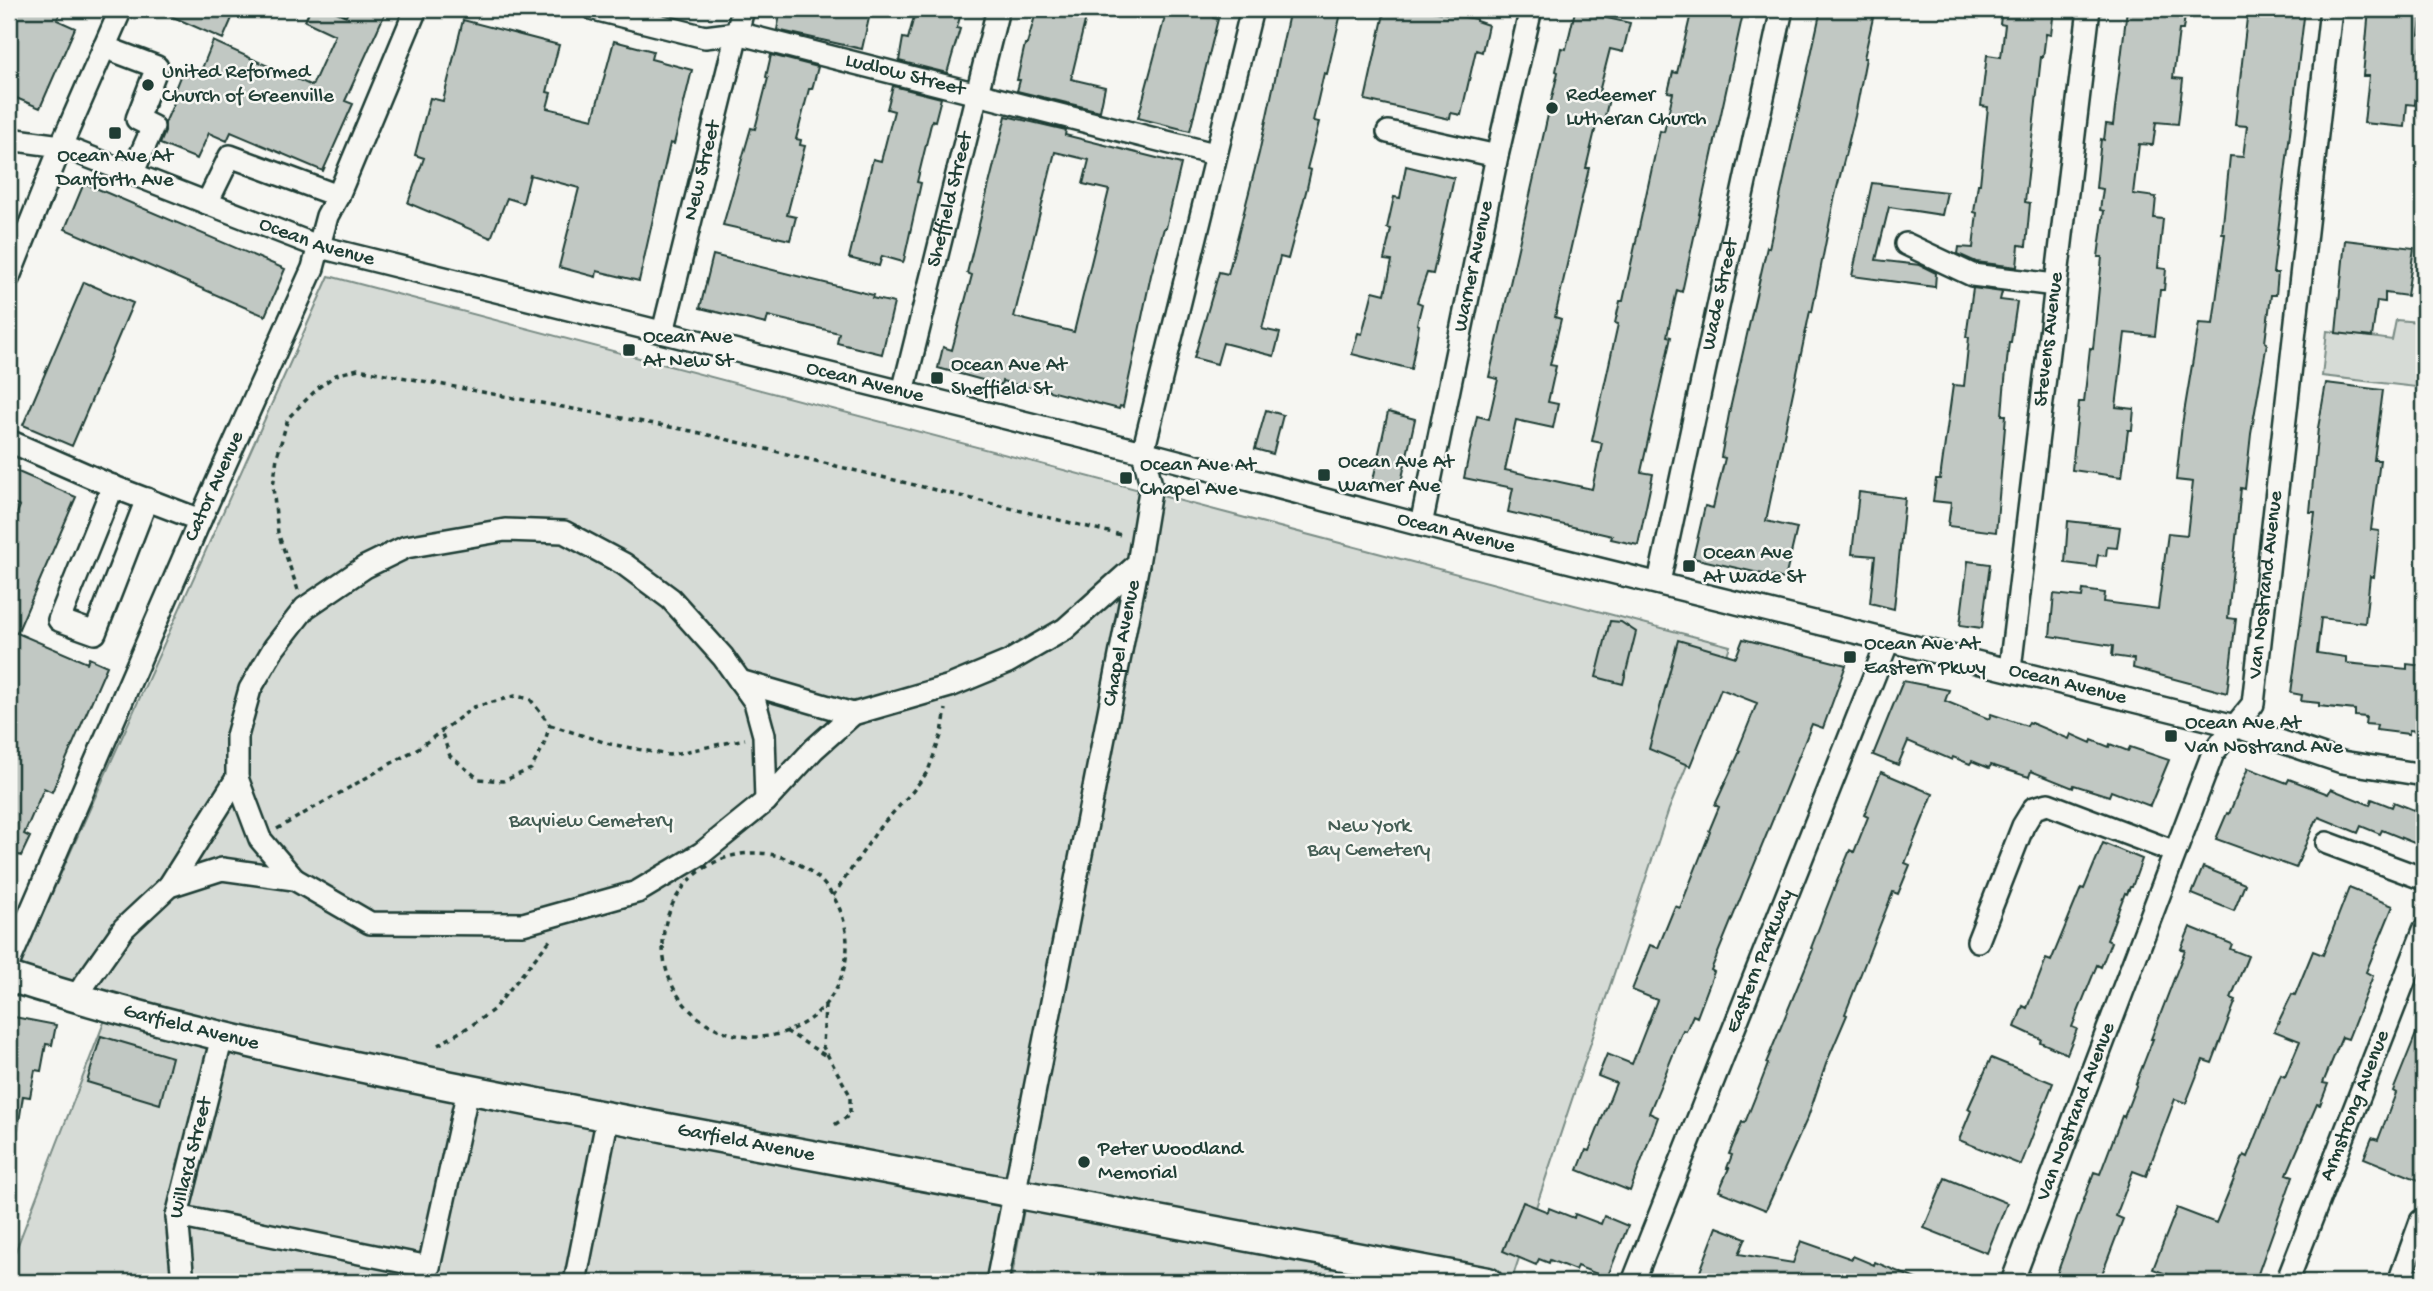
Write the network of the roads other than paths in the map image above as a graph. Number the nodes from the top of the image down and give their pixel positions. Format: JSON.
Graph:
{"nodes":[{"id":1,"x":121,"y":9,"type":"edge"},
{"id":2,"x":416,"y":9,"type":"edge"},
{"id":3,"x":594,"y":9,"type":"edge"},
{"id":4,"x":743,"y":9,"type":"edge"},
{"id":5,"x":998,"y":9,"type":"edge"},
{"id":6,"x":1252,"y":9,"type":"edge"},
{"id":7,"x":1531,"y":9,"type":"edge"},
{"id":8,"x":1782,"y":9,"type":"edge"},
{"id":9,"x":2089,"y":9,"type":"edge"},
{"id":10,"x":2331,"y":9,"type":"edge"},
{"id":11,"x":737,"y":33,"type":"junction"},
{"id":12,"x":104,"y":47,"type":"junction"},
{"id":13,"x":977,"y":95,"type":"junction"},
{"id":14,"x":1388,"y":132,"type":"dead end"},
{"id":15,"x":9,"y":139,"type":"edge"},
{"id":16,"x":61,"y":146,"type":"junction"},
{"id":17,"x":1214,"y":155,"type":"junction"},
{"id":18,"x":1497,"y":156,"type":"junction"},
{"id":19,"x":132,"y":174,"type":"junction"},
{"id":20,"x":338,"y":195,"type":"junction"},
{"id":21,"x":206,"y":203,"type":"junction"},
{"id":22,"x":1906,"y":244,"type":"dead end"},
{"id":23,"x":320,"y":247,"type":"junction"},
{"id":24,"x":9,"y":277,"type":"edge"},
{"id":25,"x":2055,"y":285,"type":"junction"},
{"id":26,"x":663,"y":332,"type":"junction"},
{"id":27,"x":903,"y":392,"type":"junction"},
{"id":28,"x":9,"y":441,"type":"edge"},
{"id":29,"x":1143,"y":452,"type":"junction"},
{"id":30,"x":113,"y":486,"type":"junction"},
{"id":31,"x":147,"y":499,"type":"junction"},
{"id":32,"x":200,"y":520,"type":"junction"},
{"id":33,"x":1421,"y":525,"type":"junction"},
{"id":34,"x":1138,"y":564,"type":"junction"},
{"id":35,"x":1659,"y":582,"type":"junction"},
{"id":36,"x":1888,"y":641,"type":"junction"},
{"id":37,"x":2010,"y":669,"type":"junction"},
{"id":38,"x":740,"y":681,"type":"junction"},
{"id":39,"x":853,"y":714,"type":"junction"},
{"id":40,"x":2235,"y":726,"type":"junction"},
{"id":41,"x":2424,"y":775,"type":"edge"},
{"id":42,"x":237,"y":778,"type":"junction"},
{"id":43,"x":766,"y":801,"type":"junction"},
{"id":44,"x":2327,"y":843,"type":"dead end"},
{"id":45,"x":2175,"y":852,"type":"junction"},
{"id":46,"x":2424,"y":878,"type":"edge"},
{"id":47,"x":295,"y":879,"type":"junction"},
{"id":48,"x":169,"y":886,"type":"junction"},
{"id":49,"x":2424,"y":930,"type":"edge"},
{"id":50,"x":1978,"y":941,"type":"dead end"},
{"id":51,"x":9,"y":962,"type":"edge"},
{"id":52,"x":9,"y":977,"type":"edge"},
{"id":53,"x":75,"y":998,"type":"junction"},
{"id":54,"x":222,"y":1037,"type":"junction"},
{"id":55,"x":468,"y":1090,"type":"junction"},
{"id":56,"x":608,"y":1116,"type":"junction"},
{"id":57,"x":1014,"y":1194,"type":"junction"},
{"id":58,"x":177,"y":1216,"type":"junction"},
{"id":59,"x":2421,"y":1221,"type":"dead end"},
{"id":60,"x":183,"y":1282,"type":"edge"},
{"id":61,"x":575,"y":1282,"type":"edge"},
{"id":62,"x":997,"y":1282,"type":"edge"},
{"id":63,"x":1488,"y":1282,"type":"edge"},
{"id":64,"x":1633,"y":1282,"type":"edge"},
{"id":65,"x":2012,"y":1282,"type":"edge"},
{"id":66,"x":2287,"y":1282,"type":"edge"},
{"id":67,"x":2399,"y":1282,"type":"edge"}],
"edges":[{"from":1,"to":12,"type":"street"},
{"from":2,"to":20,"type":"street","name":"Cator Avenue"},
{"from":3,"to":11,"type":"street","name":"Ludlow Street"},
{"from":4,"to":11,"type":"street","name":"New Street"},
{"from":5,"to":13,"type":"street","name":"Sheffield Street"},
{"from":6,"to":17,"type":"street","name":"Chapel Avenue"},
{"from":7,"to":18,"type":"street","name":"Warner Avenue"},
{"from":8,"to":35,"type":"street","name":"Wade Street"},
{"from":9,"to":25,"type":"street","name":"Stevens Avenue"},
{"from":10,"to":40,"type":"street","name":"Van Nostrand Avenue"},
{"from":11,"to":13,"type":"street","name":"Ludlow Street"},
{"from":11,"to":26,"type":"street","name":"New Street"},
{"from":12,"to":16,"type":"street"},
{"from":12,"to":19,"type":"street"},
{"from":13,"to":17,"type":"street","name":"Ludlow Street"},
{"from":13,"to":27,"type":"street","name":"Sheffield Street"},
{"from":14,"to":18,"type":"street"},
{"from":15,"to":16,"type":"street","name":"Ocean Avenue"},
{"from":16,"to":19,"type":"street","name":"Ocean Avenue"},
{"from":16,"to":24,"type":"street"},
{"from":17,"to":29,"type":"street","name":"Chapel Avenue"},
{"from":18,"to":33,"type":"street","name":"Warner Avenue"},
{"from":19,"to":21,"type":"street","name":"Ocean Avenue"},
{"from":20,"to":21,"type":"street"},
{"from":20,"to":23,"type":"street","name":"Cator Avenue"},
{"from":21,"to":23,"type":"street","name":"Ocean Avenue"},
{"from":22,"to":25,"type":"street"},
{"from":23,"to":26,"type":"street","name":"Ocean Avenue"},
{"from":23,"to":32,"type":"street","name":"Cator Avenue"},
{"from":25,"to":37,"type":"street","name":"Stevens Avenue"},
{"from":26,"to":27,"type":"street","name":"Ocean Avenue"},
{"from":27,"to":29,"type":"street","name":"Ocean Avenue"},
{"from":28,"to":30,"type":"street"},
{"from":29,"to":33,"type":"street","name":"Ocean Avenue"},
{"from":29,"to":34,"type":"street","name":"Chapel Avenue"},
{"from":30,"to":31,"type":"street"},
{"from":30,"to":31,"type":"street"},
{"from":31,"to":32,"type":"street"},
{"from":32,"to":51,"type":"street","name":"Cator Avenue"},
{"from":33,"to":35,"type":"street","name":"Ocean Avenue"},
{"from":34,"to":39,"type":"street"},
{"from":34,"to":57,"type":"street","name":"Chapel Avenue"},
{"from":35,"to":36,"type":"street","name":"Ocean Avenue"},
{"from":36,"to":37,"type":"street","name":"Ocean Avenue"},
{"from":36,"to":64,"type":"street","name":"Eastern Parkway"},
{"from":37,"to":40,"type":"street","name":"Ocean Avenue"},
{"from":38,"to":39,"type":"street"},
{"from":38,"to":42,"type":"street"},
{"from":38,"to":43,"type":"street"},
{"from":39,"to":43,"type":"street"},
{"from":40,"to":41,"type":"street","name":"Ocean Avenue"},
{"from":40,"to":45,"type":"street","name":"Van Nostrand Avenue"},
{"from":42,"to":47,"type":"street"},
{"from":42,"to":48,"type":"street"},
{"from":43,"to":47,"type":"street"},
{"from":44,"to":46,"type":"street"},
{"from":45,"to":50,"type":"street"},
{"from":45,"to":65,"type":"street","name":"Van Nostrand Avenue"},
{"from":47,"to":48,"type":"street"},
{"from":48,"to":53,"type":"street"},
{"from":49,"to":66,"type":"street","name":"Armstrong Avenue"},
{"from":52,"to":53,"type":"main road","name":"Garfield Avenue"},
{"from":53,"to":54,"type":"main road","name":"Garfield Avenue"},
{"from":54,"to":55,"type":"main road","name":"Garfield Avenue"},
{"from":54,"to":58,"type":"street","name":"Willard Street"},
{"from":55,"to":56,"type":"main road","name":"Garfield Avenue"},
{"from":55,"to":58,"type":"street"},
{"from":56,"to":57,"type":"main road","name":"Garfield Avenue"},
{"from":56,"to":61,"type":"street"},
{"from":57,"to":62,"type":"street","name":"Chapel Avenue"},
{"from":57,"to":63,"type":"main road","name":"Garfield Avenue"},
{"from":58,"to":60,"type":"street","name":"Willard Street"},
{"from":59,"to":67,"type":"street"}]}
